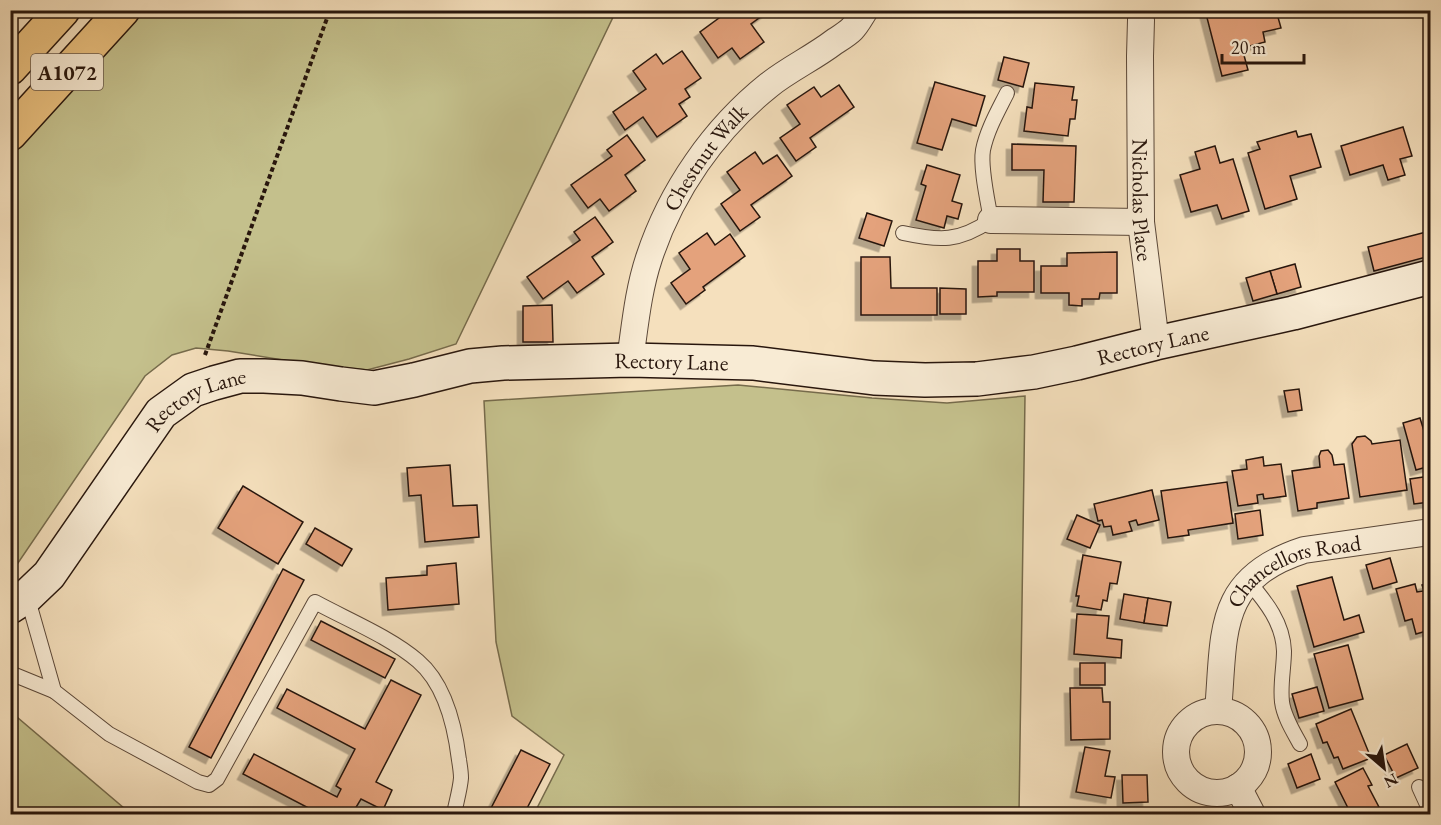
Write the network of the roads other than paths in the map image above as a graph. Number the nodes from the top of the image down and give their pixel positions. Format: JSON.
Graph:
{"nodes":[{"id":1,"x":63,"y":10,"type":"edge"},
{"id":2,"x":123,"y":10,"type":"edge"},
{"id":3,"x":865,"y":10,"type":"edge"},
{"id":4,"x":1141,"y":20,"type":"dead end"},
{"id":5,"x":10,"y":68,"type":"edge"},
{"id":6,"x":1007,"y":93,"type":"dead end"},
{"id":7,"x":10,"y":134,"type":"edge"},
{"id":8,"x":991,"y":220,"type":"junction"},
{"id":9,"x":1141,"y":222,"type":"junction"},
{"id":10,"x":903,"y":233,"type":"dead end"},
{"id":11,"x":1431,"y":277,"type":"edge"},
{"id":12,"x":1156,"y":343,"type":"junction"},
{"id":13,"x":630,"y":360,"type":"junction"},
{"id":14,"x":1431,"y":532,"type":"edge"},
{"id":15,"x":1249,"y":582,"type":"junction"},
{"id":16,"x":19,"y":601,"type":"edge"},
{"id":17,"x":10,"y":673,"type":"edge"},
{"id":18,"x":54,"y":691,"type":"junction"},
{"id":19,"x":1218,"y":711,"type":"junction"},
{"id":20,"x":1300,"y":744,"type":"dead end"},
{"id":21,"x":1419,"y":787,"type":"dead end"},
{"id":22,"x":1238,"y":788,"type":"junction"},
{"id":23,"x":1431,"y":811,"type":"edge"},
{"id":24,"x":454,"y":814,"type":"edge"},
{"id":25,"x":1252,"y":814,"type":"edge"}],
"edges":[{"from":1,"to":5,"type":"main road","number":"A1072"},
{"from":2,"to":7,"type":"main road","number":"A1072"},
{"from":3,"to":13,"type":"street","name":"Chestnut Walk"},
{"from":4,"to":9,"type":"street","name":"Nicholas Place"},
{"from":6,"to":8,"type":"lane"},
{"from":8,"to":9,"type":"street"},
{"from":8,"to":10,"type":"lane"},
{"from":9,"to":12,"type":"street","name":"Nicholas Place"},
{"from":11,"to":12,"type":"street","name":"Rectory Lane"},
{"from":12,"to":13,"type":"street","name":"Rectory Lane"},
{"from":13,"to":16,"type":"street","name":"Rectory Lane"},
{"from":14,"to":15,"type":"street","name":"Chancellors Road"},
{"from":15,"to":19,"type":"street","name":"Chancellors Road"},
{"from":15,"to":20,"type":"lane"},
{"from":16,"to":18,"type":"lane"},
{"from":17,"to":18,"type":"lane"},
{"from":18,"to":24,"type":"lane"},
{"from":19,"to":22,"type":"street"},
{"from":19,"to":22,"type":"street"},
{"from":21,"to":23,"type":"lane"},
{"from":22,"to":25,"type":"street"}]}
